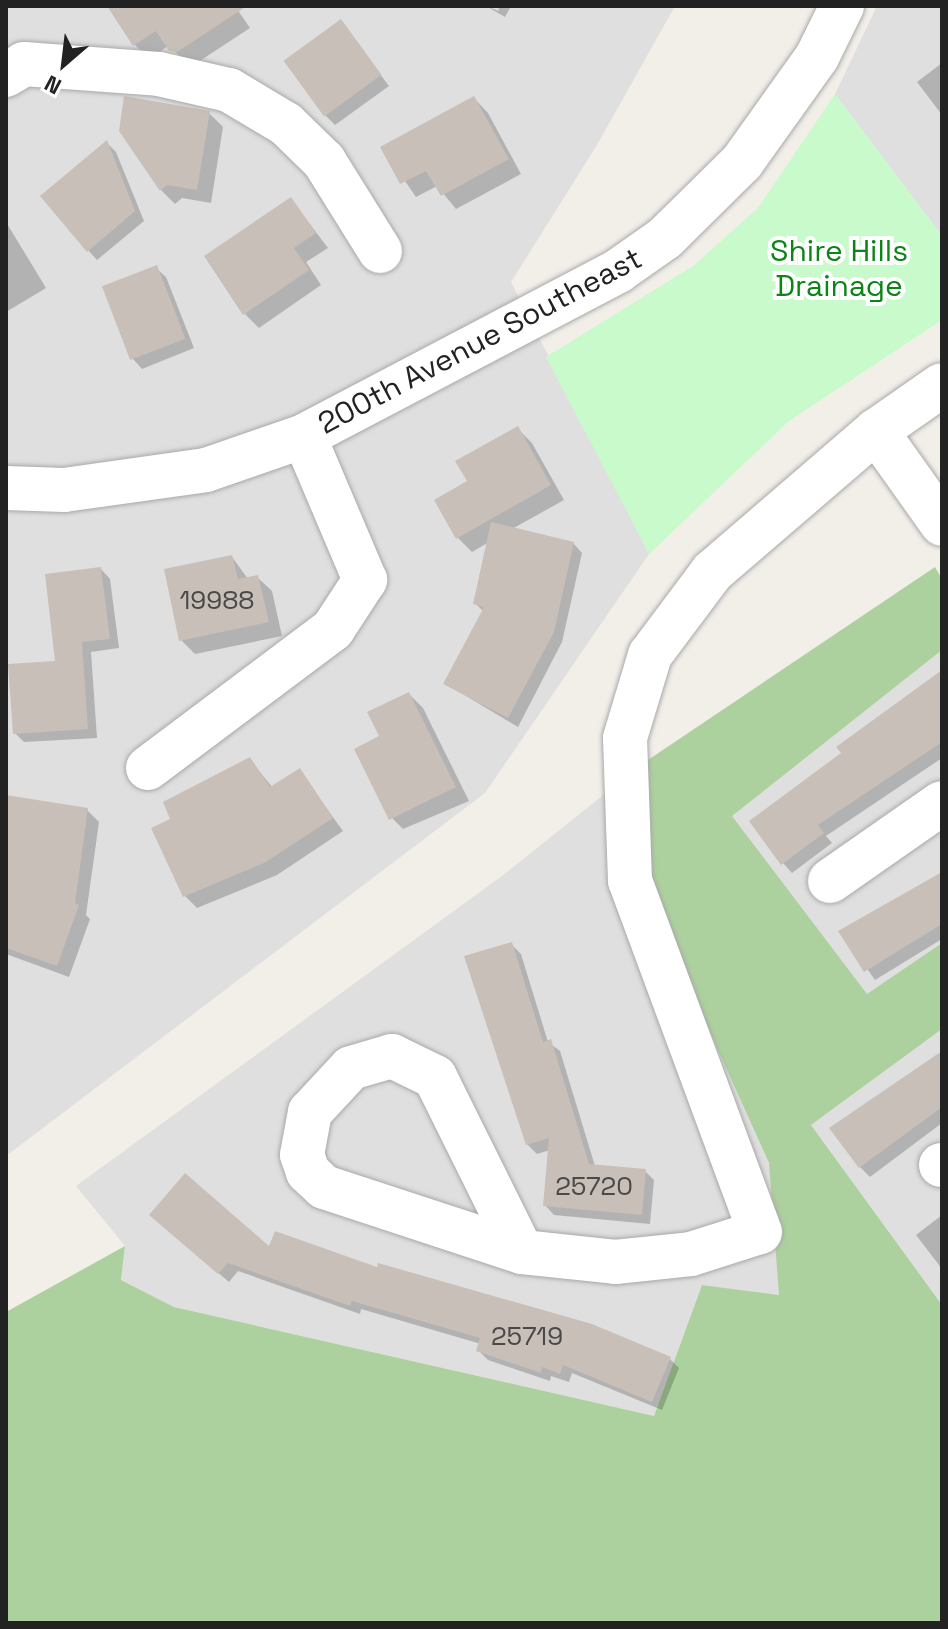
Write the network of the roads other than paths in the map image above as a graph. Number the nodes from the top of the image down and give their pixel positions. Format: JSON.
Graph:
{"nodes":[{"id":1,"x":842,"y":6,"type":"edge"},
{"id":2,"x":6,"y":75,"type":"edge"},
{"id":3,"x":380,"y":251,"type":"dead end"},
{"id":4,"x":942,"y":385,"type":"edge"},
{"id":5,"x":876,"y":431,"type":"junction"},
{"id":6,"x":304,"y":436,"type":"junction"},
{"id":7,"x":6,"y":488,"type":"edge"},
{"id":8,"x":942,"y":524,"type":"edge"},
{"id":9,"x":148,"y":768,"type":"dead end"},
{"id":10,"x":942,"y":803,"type":"edge"},
{"id":11,"x":830,"y":881,"type":"dead end"},
{"id":12,"x":522,"y":1252,"type":"junction"}],
"edges":[{"from":1,"to":6,"type":"street","name":"200th Avenue Southeast"},
{"from":2,"to":3,"type":"street"},
{"from":4,"to":5,"type":"street"},
{"from":5,"to":8,"type":"street"},
{"from":5,"to":12,"type":"street"},
{"from":6,"to":7,"type":"street","name":"200th Avenue Southeast"},
{"from":6,"to":9,"type":"street"},
{"from":10,"to":11,"type":"street"},
{"from":12,"to":12,"type":"street"}]}
